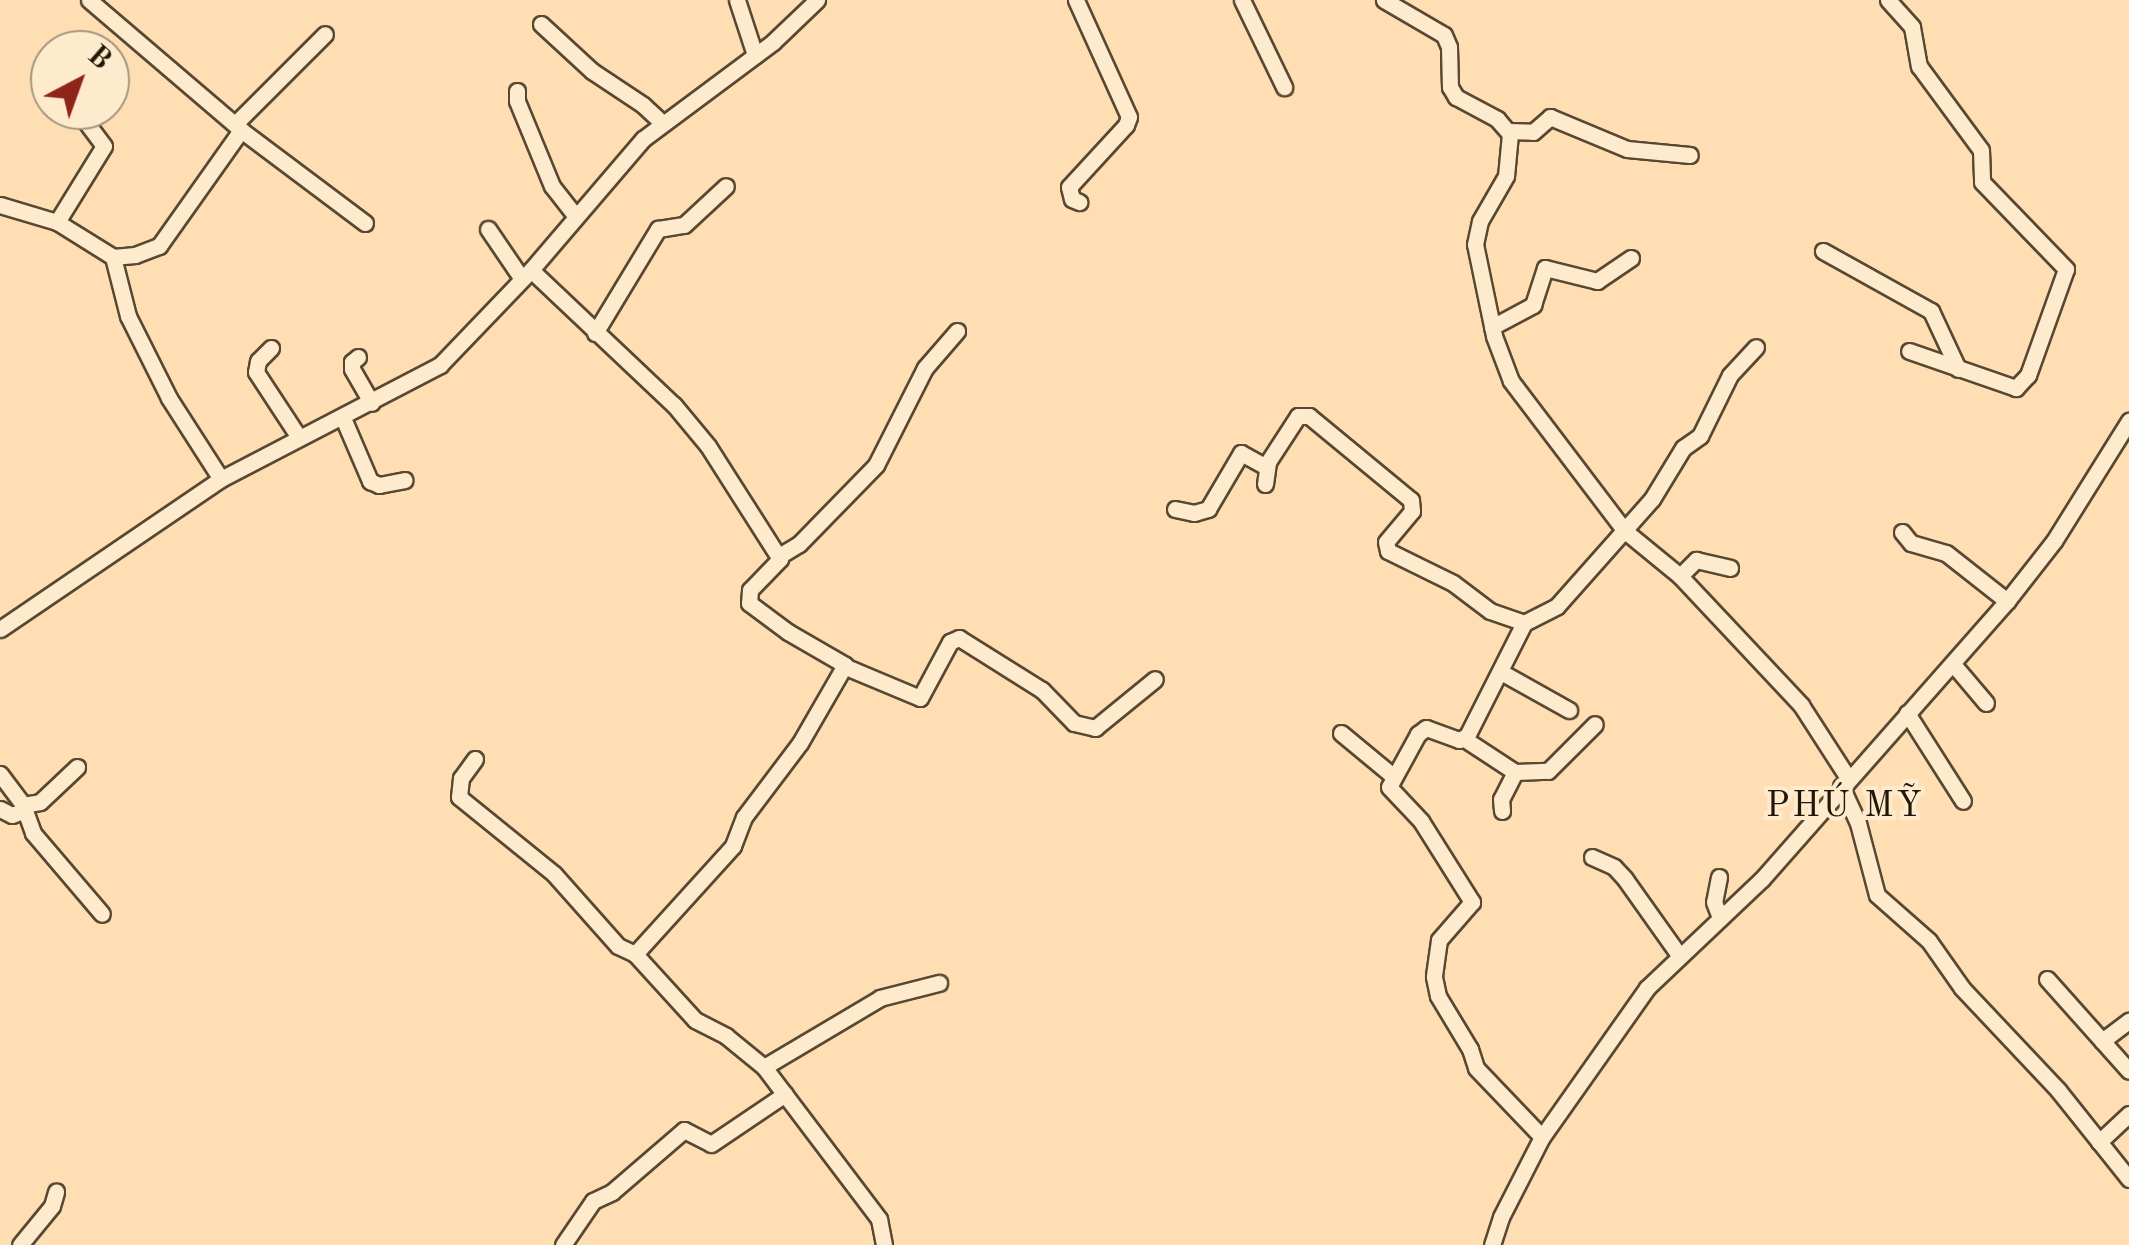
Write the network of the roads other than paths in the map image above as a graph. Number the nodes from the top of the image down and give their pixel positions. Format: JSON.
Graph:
{"nodes":[{"id":1,"x":88,"y":0,"type":"edge"},
{"id":2,"x":737,"y":0,"type":"edge"},
{"id":3,"x":817,"y":0,"type":"edge"},
{"id":4,"x":1076,"y":0,"type":"edge"},
{"id":5,"x":1242,"y":0,"type":"edge"},
{"id":6,"x":1384,"y":0,"type":"edge"},
{"id":7,"x":1888,"y":0,"type":"edge"},
{"id":8,"x":541,"y":24,"type":"dead end"},
{"id":9,"x":325,"y":34,"type":"dead end"},
{"id":10,"x":755,"y":54,"type":"junction"},
{"id":11,"x":1284,"y":87,"type":"dead end"},
{"id":12,"x":518,"y":90,"type":"dead end"},
{"id":13,"x":660,"y":122,"type":"junction"},
{"id":14,"x":238,"y":127,"type":"junction"},
{"id":15,"x":92,"y":130,"type":"edge"},
{"id":16,"x":1509,"y":131,"type":"junction"},
{"id":17,"x":1690,"y":155,"type":"dead end"},
{"id":18,"x":726,"y":186,"type":"dead end"},
{"id":19,"x":1080,"y":202,"type":"dead end"},
{"id":20,"x":0,"y":205,"type":"edge"},
{"id":21,"x":576,"y":217,"type":"junction"},
{"id":22,"x":56,"y":222,"type":"junction"},
{"id":23,"x":365,"y":223,"type":"dead end"},
{"id":24,"x":488,"y":229,"type":"dead end"},
{"id":25,"x":1822,"y":251,"type":"dead end"},
{"id":26,"x":113,"y":257,"type":"junction"},
{"id":27,"x":1631,"y":258,"type":"dead end"},
{"id":28,"x":527,"y":274,"type":"junction"},
{"id":29,"x":1492,"y":327,"type":"junction"},
{"id":30,"x":956,"y":332,"type":"dead end"},
{"id":31,"x":595,"y":333,"type":"junction"},
{"id":32,"x":1756,"y":346,"type":"dead end"},
{"id":33,"x":271,"y":348,"type":"dead end"},
{"id":34,"x":1909,"y":351,"type":"dead end"},
{"id":35,"x":358,"y":358,"type":"dead end"},
{"id":36,"x":1958,"y":369,"type":"junction"},
{"id":37,"x":372,"y":403,"type":"junction"},
{"id":38,"x":342,"y":418,"type":"junction"},
{"id":39,"x":2129,"y":421,"type":"edge"},
{"id":40,"x":298,"y":436,"type":"junction"},
{"id":41,"x":220,"y":480,"type":"junction"},
{"id":42,"x":406,"y":480,"type":"dead end"},
{"id":43,"x":1175,"y":508,"type":"dead end"},
{"id":44,"x":1625,"y":531,"type":"junction"},
{"id":45,"x":1902,"y":532,"type":"dead end"},
{"id":46,"x":779,"y":556,"type":"junction"},
{"id":47,"x":1730,"y":568,"type":"dead end"},
{"id":48,"x":1680,"y":576,"type":"junction"},
{"id":49,"x":2007,"y":601,"type":"junction"},
{"id":50,"x":1524,"y":622,"type":"junction"},
{"id":51,"x":0,"y":629,"type":"edge"},
{"id":52,"x":1953,"y":664,"type":"junction"},
{"id":53,"x":846,"y":668,"type":"junction"},
{"id":54,"x":1501,"y":672,"type":"junction"},
{"id":55,"x":1155,"y":679,"type":"dead end"},
{"id":56,"x":1986,"y":703,"type":"dead end"},
{"id":57,"x":1568,"y":710,"type":"dead end"},
{"id":58,"x":1907,"y":713,"type":"junction"},
{"id":59,"x":1594,"y":724,"type":"dead end"},
{"id":60,"x":1340,"y":733,"type":"dead end"},
{"id":61,"x":1464,"y":738,"type":"junction"},
{"id":62,"x":475,"y":759,"type":"dead end"},
{"id":63,"x":77,"y":767,"type":"dead end"},
{"id":64,"x":1515,"y":772,"type":"junction"},
{"id":65,"x":0,"y":774,"type":"edge"},
{"id":66,"x":1393,"y":776,"type":"junction"},
{"id":67,"x":1845,"y":782,"type":"junction"},
{"id":68,"x":1963,"y":800,"type":"dead end"},
{"id":69,"x":24,"y":808,"type":"junction"},
{"id":70,"x":0,"y":809,"type":"edge"},
{"id":71,"x":1502,"y":810,"type":"dead end"},
{"id":72,"x":1592,"y":858,"type":"dead end"},
{"id":73,"x":1719,"y":878,"type":"dead end"},
{"id":74,"x":102,"y":914,"type":"dead end"},
{"id":75,"x":1720,"y":918,"type":"junction"},
{"id":76,"x":635,"y":954,"type":"junction"},
{"id":77,"x":1679,"y":956,"type":"junction"},
{"id":78,"x":2047,"y":979,"type":"dead end"},
{"id":79,"x":938,"y":983,"type":"dead end"},
{"id":80,"x":2129,"y":1021,"type":"edge"},
{"id":81,"x":2102,"y":1041,"type":"junction"},
{"id":82,"x":764,"y":1067,"type":"junction"},
{"id":83,"x":2129,"y":1071,"type":"edge"},
{"id":84,"x":785,"y":1094,"type":"junction"},
{"id":85,"x":2129,"y":1114,"type":"edge"},
{"id":86,"x":1542,"y":1137,"type":"junction"},
{"id":87,"x":2099,"y":1142,"type":"junction"},
{"id":88,"x":2129,"y":1179,"type":"edge"},
{"id":89,"x":56,"y":1192,"type":"dead end"},
{"id":90,"x":880,"y":1242,"type":"edge"},
{"id":91,"x":20,"y":1245,"type":"edge"},
{"id":92,"x":563,"y":1245,"type":"edge"},
{"id":93,"x":1492,"y":1245,"type":"edge"}],
"edges":[{"from":1,"to":14,"type":"street"},
{"from":2,"to":10,"type":"street"},
{"from":3,"to":10,"type":"street"},
{"from":4,"to":19,"type":"street"},
{"from":5,"to":11,"type":"street"},
{"from":6,"to":16,"type":"street"},
{"from":7,"to":36,"type":"street"},
{"from":8,"to":13,"type":"street"},
{"from":9,"to":14,"type":"street"},
{"from":10,"to":13,"type":"street"},
{"from":12,"to":21,"type":"street"},
{"from":13,"to":21,"type":"street"},
{"from":14,"to":23,"type":"street"},
{"from":14,"to":26,"type":"street"},
{"from":15,"to":22,"type":"street"},
{"from":16,"to":17,"type":"street"},
{"from":16,"to":29,"type":"street"},
{"from":18,"to":31,"type":"street"},
{"from":20,"to":22,"type":"street"},
{"from":21,"to":28,"type":"street"},
{"from":22,"to":26,"type":"street"},
{"from":24,"to":28,"type":"street"},
{"from":25,"to":36,"type":"street"},
{"from":26,"to":41,"type":"street"},
{"from":27,"to":29,"type":"street"},
{"from":28,"to":31,"type":"street"},
{"from":28,"to":37,"type":"street"},
{"from":29,"to":44,"type":"street"},
{"from":30,"to":46,"type":"street"},
{"from":31,"to":46,"type":"street"},
{"from":32,"to":44,"type":"street"},
{"from":33,"to":40,"type":"street"},
{"from":34,"to":36,"type":"street"},
{"from":35,"to":37,"type":"street"},
{"from":37,"to":38,"type":"street"},
{"from":38,"to":40,"type":"street"},
{"from":38,"to":42,"type":"street"},
{"from":39,"to":49,"type":"street"},
{"from":40,"to":41,"type":"street"},
{"from":41,"to":51,"type":"street"},
{"from":43,"to":50,"type":"street"},
{"from":44,"to":48,"type":"street"},
{"from":44,"to":50,"type":"street"},
{"from":45,"to":49,"type":"street"},
{"from":46,"to":53,"type":"street"},
{"from":47,"to":48,"type":"street"},
{"from":48,"to":67,"type":"street"},
{"from":49,"to":52,"type":"street"},
{"from":50,"to":54,"type":"street"},
{"from":52,"to":56,"type":"street"},
{"from":52,"to":58,"type":"street"},
{"from":53,"to":55,"type":"street"},
{"from":53,"to":76,"type":"street"},
{"from":54,"to":57,"type":"street"},
{"from":54,"to":61,"type":"street"},
{"from":58,"to":67,"type":"street"},
{"from":58,"to":68,"type":"street"},
{"from":59,"to":64,"type":"street"},
{"from":60,"to":66,"type":"street"},
{"from":61,"to":64,"type":"street"},
{"from":61,"to":66,"type":"street"},
{"from":62,"to":76,"type":"street"},
{"from":63,"to":69,"type":"street"},
{"from":64,"to":71,"type":"street"},
{"from":65,"to":69,"type":"street"},
{"from":66,"to":86,"type":"street"},
{"from":67,"to":75,"type":"street"},
{"from":67,"to":87,"type":"street"},
{"from":69,"to":70,"type":"street"},
{"from":69,"to":74,"type":"street"},
{"from":72,"to":77,"type":"street"},
{"from":73,"to":75,"type":"street"},
{"from":75,"to":77,"type":"street"},
{"from":76,"to":82,"type":"street"},
{"from":77,"to":86,"type":"street"},
{"from":78,"to":81,"type":"street"},
{"from":79,"to":82,"type":"street"},
{"from":80,"to":81,"type":"street"},
{"from":81,"to":83,"type":"street"},
{"from":82,"to":84,"type":"street"},
{"from":84,"to":90,"type":"street"},
{"from":84,"to":92,"type":"street"},
{"from":85,"to":87,"type":"street"},
{"from":86,"to":93,"type":"street"},
{"from":87,"to":88,"type":"street"},
{"from":89,"to":91,"type":"street"}]}
